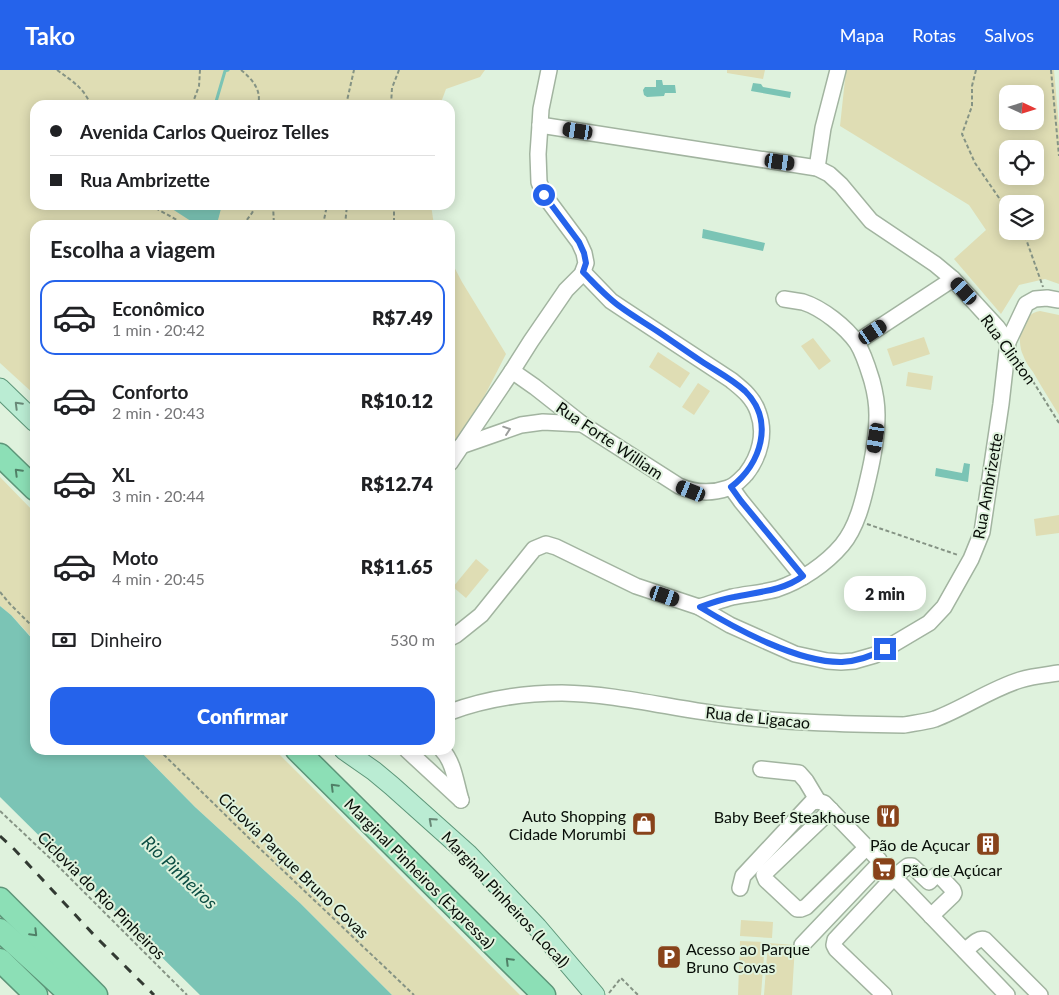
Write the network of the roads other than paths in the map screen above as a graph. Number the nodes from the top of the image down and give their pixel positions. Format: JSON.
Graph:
{"nodes":[{"id":1,"x":549,"y":70,"type":"edge"},
{"id":2,"x":838,"y":70,"type":"edge"},
{"id":3,"x":540,"y":125,"type":"junction"},
{"id":4,"x":817,"y":168,"type":"junction"},
{"id":5,"x":583,"y":272,"type":"junction"},
{"id":6,"x":953,"y":279,"type":"junction"},
{"id":7,"x":784,"y":299,"type":"dead end"},
{"id":8,"x":1053,"y":299,"type":"edge"},
{"id":9,"x":856,"y":342,"type":"junction"},
{"id":10,"x":1008,"y":342,"type":"junction"},
{"id":11,"x":512,"y":371,"type":"junction"},
{"id":12,"x":0,"y":388,"type":"edge"},
{"id":13,"x":30,"y":417,"type":"edge"},
{"id":14,"x":582,"y":424,"type":"junction"},
{"id":15,"x":461,"y":446,"type":"junction"},
{"id":16,"x":0,"y":455,"type":"edge"},
{"id":17,"x":455,"y":455,"type":"edge"},
{"id":18,"x":30,"y":485,"type":"edge"},
{"id":19,"x":731,"y":487,"type":"junction"},
{"id":20,"x":803,"y":576,"type":"junction"},
{"id":21,"x":700,"y":607,"type":"junction"},
{"id":22,"x":455,"y":636,"type":"edge"},
{"id":23,"x":1059,"y":673,"type":"edge"},
{"id":24,"x":455,"y":710,"type":"edge"},
{"id":25,"x":302,"y":755,"type":"edge"},
{"id":26,"x":356,"y":755,"type":"edge"},
{"id":27,"x":412,"y":755,"type":"edge"},
{"id":28,"x":446,"y":755,"type":"edge"},
{"id":29,"x":761,"y":769,"type":"dead end"},
{"id":30,"x":824,"y":806,"type":"junction"},
{"id":31,"x":867,"y":847,"type":"junction"},
{"id":32,"x":880,"y":863,"type":"junction"},
{"id":33,"x":894,"y":877,"type":"junction"},
{"id":34,"x":740,"y":888,"type":"dead end"},
{"id":35,"x":0,"y":899,"type":"edge"},
{"id":36,"x":931,"y":916,"type":"junction"},
{"id":37,"x":0,"y":930,"type":"edge"},
{"id":38,"x":802,"y":945,"type":"dead end"},
{"id":39,"x":965,"y":951,"type":"junction"},
{"id":40,"x":2,"y":967,"type":"edge"},
{"id":41,"x":36,"y":995,"type":"edge"},
{"id":42,"x":71,"y":995,"type":"edge"},
{"id":43,"x":96,"y":995,"type":"edge"},
{"id":44,"x":544,"y":995,"type":"edge"},
{"id":45,"x":595,"y":995,"type":"edge"},
{"id":46,"x":884,"y":995,"type":"edge"},
{"id":47,"x":1007,"y":995,"type":"edge"},
{"id":48,"x":1040,"y":995,"type":"edge"}],
"edges":[{"from":1,"to":3,"type":"street"},
{"from":2,"to":4,"type":"street"},
{"from":3,"to":4,"type":"street"},
{"from":3,"to":5,"type":"street"},
{"from":4,"to":6,"type":"street","name":"Rua Clinton"},
{"from":5,"to":11,"type":"street"},
{"from":5,"to":19,"type":"street"},
{"from":6,"to":9,"type":"street"},
{"from":6,"to":10,"type":"street","name":"Rua Clinton"},
{"from":7,"to":9,"type":"street"},
{"from":8,"to":10,"type":"street","name":"Rua Ambrizette"},
{"from":9,"to":20,"type":"street"},
{"from":10,"to":21,"type":"street","name":"Rua Ambrizette"},
{"from":11,"to":14,"type":"street","name":"Rua Forte William"},
{"from":11,"to":15,"type":"street"},
{"from":13,"to":12,"type":"main road","one_way":true},
{"from":15,"to":14,"type":"street","one_way":true},
{"from":14,"to":19,"type":"street","name":"Rua Forte William"},
{"from":15,"to":17,"type":"street"},
{"from":18,"to":16,"type":"highway","one_way":true},
{"from":19,"to":20,"type":"street"},
{"from":20,"to":21,"type":"street"},
{"from":21,"to":22,"type":"street","name":"Rua Ambrizette"},
{"from":23,"to":24,"type":"street","name":"Rua de Ligacao"},
{"from":44,"to":25,"type":"highway","name":"Marginal Pinheiros (Expressa)","one_way":true},
{"from":45,"to":26,"type":"main road","name":"Marginal Pinheiros (Local)","one_way":true},
{"from":27,"to":28,"type":"street"},
{"from":29,"to":30,"type":"street"},
{"from":30,"to":31,"type":"street"},
{"from":30,"to":31,"type":"street"},
{"from":30,"to":34,"type":"street"},
{"from":31,"to":32,"type":"street"},
{"from":32,"to":33,"type":"street"},
{"from":32,"to":38,"type":"street"},
{"from":33,"to":36,"type":"street"},
{"from":33,"to":36,"type":"street"},
{"from":33,"to":46,"type":"street"},
{"from":35,"to":43,"type":"highway","one_way":true},
{"from":36,"to":39,"type":"street"},
{"from":37,"to":42,"type":"highway"},
{"from":39,"to":47,"type":"street"},
{"from":39,"to":48,"type":"street"},
{"from":40,"to":41,"type":"highway"}]}
